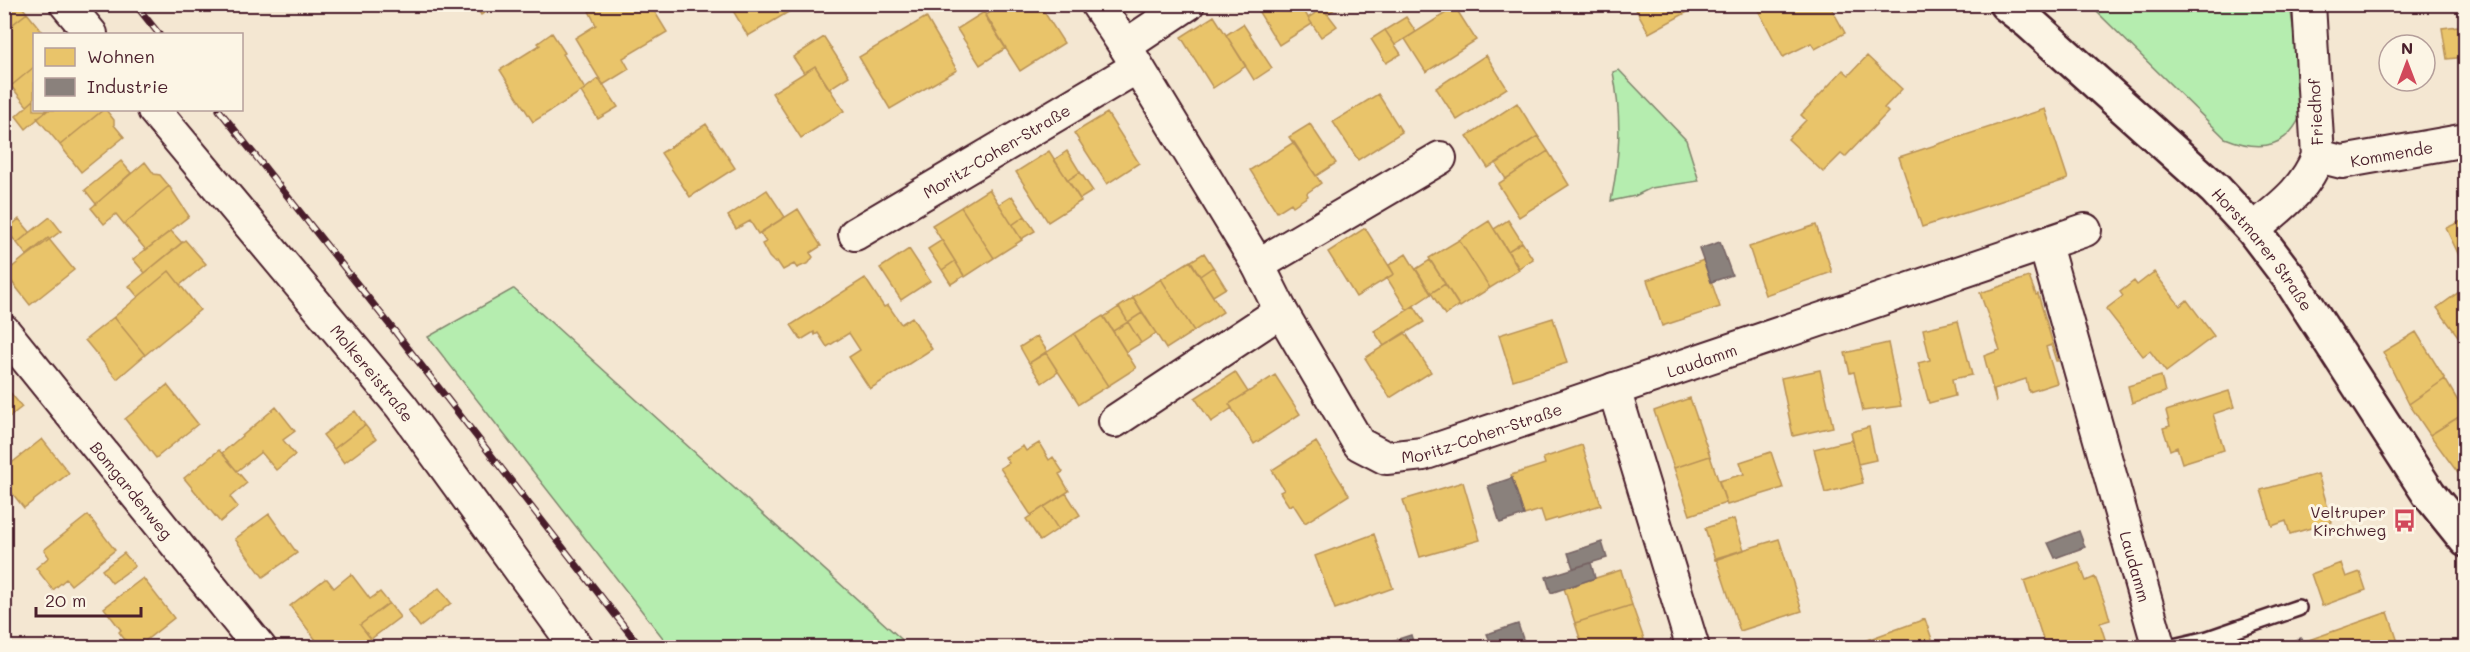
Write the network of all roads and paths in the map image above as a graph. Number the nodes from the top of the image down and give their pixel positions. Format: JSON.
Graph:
{"nodes":[{"id":1,"x":66,"y":4,"type":"edge"},
{"id":2,"x":1097,"y":4,"type":"edge"},
{"id":3,"x":1188,"y":4,"type":"edge"},
{"id":4,"x":2007,"y":4,"type":"edge"},
{"id":5,"x":2309,"y":4,"type":"edge"},
{"id":6,"x":90,"y":33,"type":"edge"},
{"id":7,"x":1131,"y":56,"type":"junction"},
{"id":8,"x":154,"y":111,"type":"edge"},
{"id":9,"x":2466,"y":140,"type":"edge"},
{"id":10,"x":2318,"y":156,"type":"junction"},
{"id":11,"x":1440,"y":158,"type":"dead end"},
{"id":12,"x":2085,"y":230,"type":"dead end"},
{"id":13,"x":2253,"y":230,"type":"junction"},
{"id":14,"x":855,"y":234,"type":"dead end"},
{"id":15,"x":2045,"y":244,"type":"junction"},
{"id":16,"x":1258,"y":266,"type":"junction"},
{"id":17,"x":1281,"y":311,"type":"junction"},
{"id":18,"x":4,"y":331,"type":"edge"},
{"id":19,"x":1614,"y":389,"type":"junction"},
{"id":20,"x":1115,"y":421,"type":"dead end"},
{"id":21,"x":2466,"y":540,"type":"edge"},
{"id":22,"x":2298,"y":609,"type":"dead end"},
{"id":23,"x":260,"y":648,"type":"edge"},
{"id":24,"x":577,"y":648,"type":"edge"},
{"id":25,"x":1693,"y":648,"type":"edge"},
{"id":26,"x":2159,"y":648,"type":"edge"},
{"id":27,"x":2169,"y":648,"type":"edge"}],
"edges":[{"from":1,"to":6,"type":"street"},
{"from":2,"to":7,"type":"street","name":"Moritz-Cohen-Straße"},
{"from":3,"to":7,"type":"street","name":"Moritz-Cohen-Straße"},
{"from":4,"to":13,"type":"main road","name":"Horstmarer Straße"},
{"from":5,"to":10,"type":"street","name":"Friedhof"},
{"from":7,"to":14,"type":"street","name":"Moritz-Cohen-Straße"},
{"from":7,"to":16,"type":"street","name":"Moritz-Cohen-Straße"},
{"from":8,"to":24,"type":"street","name":"Molkereistraße"},
{"from":9,"to":10,"type":"street","name":"Kommende"},
{"from":10,"to":13,"type":"street","name":"Friedhof"},
{"from":11,"to":16,"type":"street"},
{"from":12,"to":15,"type":"street","name":"Laudamm"},
{"from":13,"to":21,"type":"main road","name":"Horstmarer Straße"},
{"from":15,"to":19,"type":"street","name":"Laudamm"},
{"from":15,"to":26,"type":"street","name":"Laudamm"},
{"from":16,"to":17,"type":"street","name":"Moritz-Cohen-Straße"},
{"from":17,"to":19,"type":"street","name":"Moritz-Cohen-Straße"},
{"from":17,"to":20,"type":"street"},
{"from":18,"to":23,"type":"street","name":"Bomgardenweg"},
{"from":19,"to":25,"type":"street"},
{"from":22,"to":27,"type":"lane"}]}
